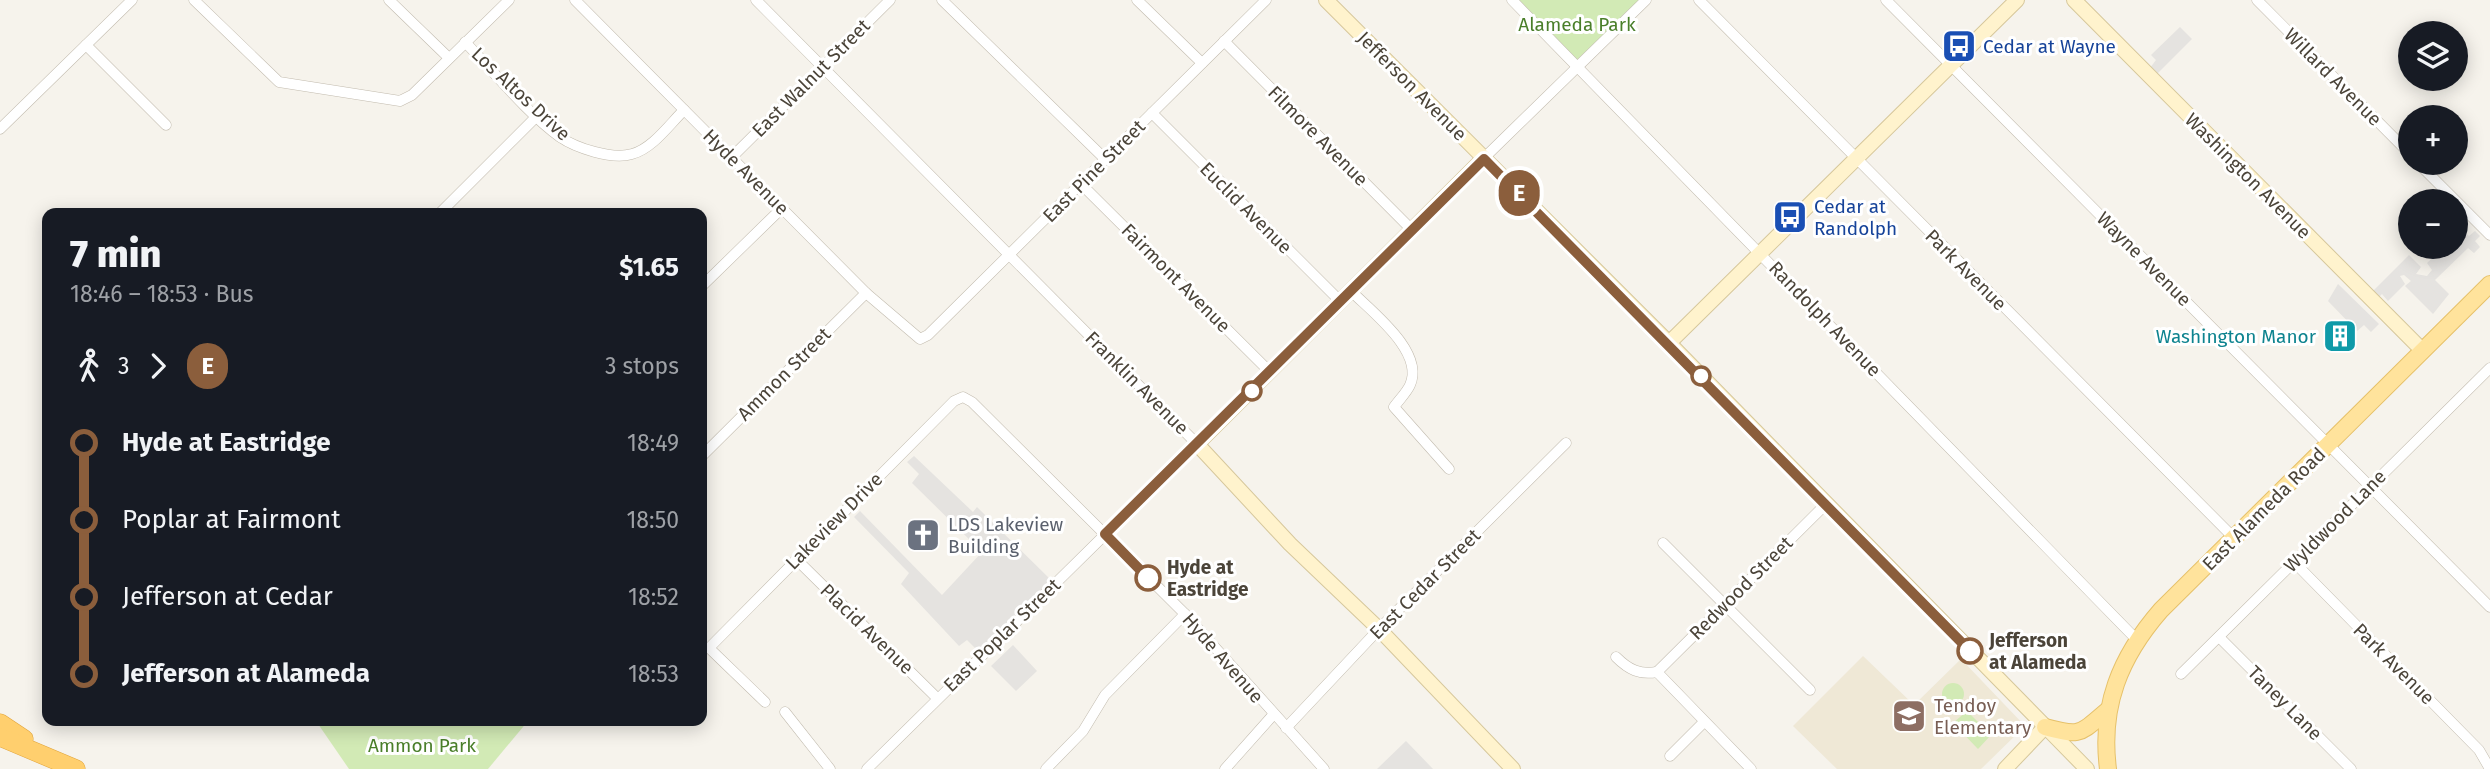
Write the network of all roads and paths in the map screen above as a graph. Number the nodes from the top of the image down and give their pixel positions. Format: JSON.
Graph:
{"nodes":[{"id":1,"x":194,"y":0,"type":"edge"},
{"id":2,"x":389,"y":0,"type":"edge"},
{"id":3,"x":509,"y":0,"type":"edge"},
{"id":4,"x":575,"y":0,"type":"edge"},
{"id":5,"x":756,"y":0,"type":"edge"},
{"id":6,"x":890,"y":0,"type":"edge"},
{"id":7,"x":942,"y":0,"type":"edge"},
{"id":8,"x":1137,"y":0,"type":"edge"},
{"id":9,"x":1266,"y":0,"type":"edge"},
{"id":10,"x":1326,"y":0,"type":"edge"},
{"id":11,"x":1511,"y":0,"type":"edge"},
{"id":12,"x":1646,"y":0,"type":"edge"},
{"id":13,"x":1699,"y":0,"type":"edge"},
{"id":14,"x":1886,"y":0,"type":"edge"},
{"id":15,"x":2017,"y":0,"type":"edge"},
{"id":16,"x":2074,"y":0,"type":"edge"},
{"id":17,"x":2257,"y":0,"type":"edge"},
{"id":18,"x":128,"y":1,"type":"edge"},
{"id":19,"x":1224,"y":41,"type":"junction"},
{"id":20,"x":465,"y":42,"type":"junction"},
{"id":21,"x":86,"y":45,"type":"junction"},
{"id":22,"x":449,"y":58,"type":"junction"},
{"id":23,"x":1202,"y":63,"type":"junction"},
{"id":24,"x":1952,"y":65,"type":"junction"},
{"id":25,"x":1577,"y":66,"type":"junction"},
{"id":26,"x":822,"y":67,"type":"junction"},
{"id":27,"x":684,"y":110,"type":"junction"},
{"id":28,"x":1152,"y":113,"type":"junction"},
{"id":29,"x":537,"y":116,"type":"junction"},
{"id":30,"x":166,"y":125,"type":"dead end"},
{"id":31,"x":0,"y":129,"type":"edge"},
{"id":32,"x":2398,"y":142,"type":"edge"},
{"id":33,"x":732,"y":157,"type":"junction"},
{"id":34,"x":1105,"y":159,"type":"junction"},
{"id":35,"x":1484,"y":159,"type":"junction"},
{"id":36,"x":1857,"y":160,"type":"junction"},
{"id":37,"x":2430,"y":175,"type":"edge"},
{"id":38,"x":1081,"y":184,"type":"junction"},
{"id":39,"x":445,"y":208,"type":"edge"},
{"id":40,"x":782,"y":208,"type":"junction"},
{"id":41,"x":1412,"y":230,"type":"junction"},
{"id":42,"x":2490,"y":235,"type":"edge"},
{"id":43,"x":1762,"y":254,"type":"junction"},
{"id":44,"x":1009,"y":255,"type":"junction"},
{"id":45,"x":707,"y":281,"type":"edge"},
{"id":46,"x":2490,"y":284,"type":"edge"},
{"id":47,"x":866,"y":293,"type":"junction"},
{"id":48,"x":1346,"y":297,"type":"junction"},
{"id":49,"x":920,"y":340,"type":"joint"},
{"id":50,"x":1669,"y":343,"type":"junction"},
{"id":51,"x":2423,"y":351,"type":"junction"},
{"id":52,"x":2490,"y":368,"type":"edge"},
{"id":53,"x":1270,"y":372,"type":"junction"},
{"id":54,"x":963,"y":397,"type":"joint"},
{"id":55,"x":1566,"y":443,"type":"dead end"},
{"id":56,"x":1198,"y":444,"type":"junction"},
{"id":57,"x":2328,"y":445,"type":"junction"},
{"id":58,"x":707,"y":451,"type":"edge"},
{"id":59,"x":1449,"y":469,"type":"dead end"},
{"id":60,"x":2369,"y":487,"type":"junction"},
{"id":61,"x":1826,"y":504,"type":"junction"},
{"id":62,"x":1105,"y":534,"type":"junction"},
{"id":63,"x":2234,"y":538,"type":"junction"},
{"id":64,"x":1663,"y":543,"type":"dead end"},
{"id":65,"x":796,"y":559,"type":"junction"},
{"id":66,"x":2294,"y":562,"type":"junction"},
{"id":67,"x":1725,"y":605,"type":"junction"},
{"id":68,"x":2490,"y":607,"type":"edge"},
{"id":69,"x":1185,"y":614,"type":"junction"},
{"id":70,"x":1379,"y":629,"type":"junction"},
{"id":71,"x":2219,"y":637,"type":"junction"},
{"id":72,"x":2136,"y":639,"type":"junction"},
{"id":73,"x":1616,"y":657,"type":"dead end"},
{"id":74,"x":1657,"y":672,"type":"junction"},
{"id":75,"x":2181,"y":674,"type":"dead end"},
{"id":76,"x":1810,"y":690,"type":"dead end"},
{"id":77,"x":937,"y":698,"type":"junction"},
{"id":78,"x":765,"y":702,"type":"dead end"},
{"id":79,"x":2108,"y":710,"type":"junction"},
{"id":80,"x":785,"y":712,"type":"dead end"},
{"id":81,"x":1273,"y":715,"type":"junction"},
{"id":82,"x":1704,"y":722,"type":"junction"},
{"id":83,"x":0,"y":723,"type":"edge"},
{"id":84,"x":2045,"y":727,"type":"junction"},
{"id":85,"x":1286,"y":728,"type":"junction"},
{"id":86,"x":0,"y":737,"type":"edge"},
{"id":87,"x":40,"y":752,"type":"junction"},
{"id":88,"x":1670,"y":756,"type":"dead end"},
{"id":89,"x":76,"y":769,"type":"edge"},
{"id":90,"x":830,"y":769,"type":"edge"},
{"id":91,"x":867,"y":769,"type":"edge"},
{"id":92,"x":1046,"y":769,"type":"edge"},
{"id":93,"x":1225,"y":769,"type":"edge"},
{"id":94,"x":1324,"y":769,"type":"edge"},
{"id":95,"x":1513,"y":769,"type":"edge"},
{"id":96,"x":1751,"y":769,"type":"edge"},
{"id":97,"x":2005,"y":769,"type":"edge"},
{"id":98,"x":2087,"y":769,"type":"edge"},
{"id":99,"x":2108,"y":769,"type":"edge"},
{"id":100,"x":2351,"y":769,"type":"edge"},
{"id":101,"x":2490,"y":769,"type":"edge"}],
"edges":[{"from":1,"to":22,"type":"street"},
{"from":2,"to":22,"type":"street"},
{"from":3,"to":20,"type":"street"},
{"from":4,"to":27,"type":"street","name":"Hyde Avenue"},
{"from":5,"to":26,"type":"street","name":"Franklin Avenue"},
{"from":6,"to":26,"type":"street","name":"East Walnut Street"},
{"from":7,"to":34,"type":"street"},
{"from":8,"to":23,"type":"street"},
{"from":9,"to":19,"type":"street","name":"East Pine Street"},
{"from":10,"to":35,"type":"street","name":"Jefferson Avenue"},
{"from":11,"to":25,"type":"street","name":"Randolph Avenue"},
{"from":12,"to":25,"type":"street","name":"East Poplar Street"},
{"from":13,"to":36,"type":"street","name":"Park Avenue"},
{"from":14,"to":24,"type":"street","name":"Wayne Avenue"},
{"from":15,"to":24,"type":"street"},
{"from":16,"to":51,"type":"street","name":"Washington Avenue"},
{"from":17,"to":32,"type":"street","name":"Willard Avenue"},
{"from":18,"to":21,"type":"street"},
{"from":19,"to":23,"type":"street","name":"East Pine Street"},
{"from":19,"to":41,"type":"street","name":"Filmore Avenue"},
{"from":20,"to":22,"type":"street"},
{"from":20,"to":29,"type":"street","name":"Los Altos Drive"},
{"from":21,"to":30,"type":"street"},
{"from":21,"to":31,"type":"street"},
{"from":23,"to":28,"type":"street","name":"East Pine Street"},
{"from":24,"to":36,"type":"street"},
{"from":24,"to":57,"type":"street","name":"Wayne Avenue"},
{"from":25,"to":35,"type":"street","name":"East Poplar Street"},
{"from":25,"to":43,"type":"street","name":"Randolph Avenue"},
{"from":26,"to":33,"type":"street","name":"East Walnut Street"},
{"from":26,"to":44,"type":"street","name":"Franklin Avenue"},
{"from":27,"to":29,"type":"street","name":"Los Altos Drive"},
{"from":27,"to":33,"type":"street","name":"Hyde Avenue"},
{"from":28,"to":34,"type":"street","name":"East Pine Street"},
{"from":28,"to":48,"type":"street","name":"Euclid Avenue"},
{"from":29,"to":39,"type":"street"},
{"from":33,"to":40,"type":"street","name":"Hyde Avenue"},
{"from":34,"to":38,"type":"street","name":"East Pine Street"},
{"from":35,"to":41,"type":"street","name":"East Poplar Street"},
{"from":35,"to":50,"type":"street","name":"Jefferson Avenue"},
{"from":36,"to":43,"type":"street"},
{"from":36,"to":63,"type":"street","name":"Park Avenue"},
{"from":37,"to":42,"type":"street"},
{"from":38,"to":44,"type":"street","name":"East Pine Street"},
{"from":38,"to":53,"type":"street","name":"Fairmont Avenue"},
{"from":40,"to":45,"type":"street"},
{"from":40,"to":47,"type":"street","name":"Hyde Avenue"},
{"from":41,"to":48,"type":"street","name":"East Poplar Street"},
{"from":43,"to":50,"type":"street"},
{"from":43,"to":72,"type":"street","name":"Randolph Avenue"},
{"from":44,"to":49,"type":"street","name":"East Pine Street"},
{"from":44,"to":56,"type":"street","name":"Franklin Avenue"},
{"from":46,"to":51,"type":"main road","name":"East Alameda Road"},
{"from":47,"to":49,"type":"street","name":"Hyde Avenue"},
{"from":47,"to":58,"type":"street","name":"Ammon Street"},
{"from":48,"to":53,"type":"street","name":"East Poplar Street"},
{"from":48,"to":59,"type":"street","name":"Euclid Avenue"},
{"from":50,"to":61,"type":"street","name":"Jefferson Avenue"},
{"from":51,"to":57,"type":"main road","name":"East Alameda Road"},
{"from":52,"to":60,"type":"street","name":"Wyldwood Lane"},
{"from":53,"to":56,"type":"street","name":"East Poplar Street"},
{"from":54,"to":62,"type":"street","name":"Hyde Avenue"},
{"from":54,"to":65,"type":"street","name":"Lakeview Drive"},
{"from":55,"to":70,"type":"street","name":"East Cedar Street"},
{"from":56,"to":62,"type":"street","name":"East Poplar Street"},
{"from":56,"to":70,"type":"street","name":"Franklin Avenue"},
{"from":57,"to":60,"type":"street","name":"Wayne Avenue"},
{"from":57,"to":63,"type":"main road","name":"East Alameda Road"},
{"from":60,"to":66,"type":"street","name":"Wyldwood Lane"},
{"from":60,"to":68,"type":"street","name":"Wayne Avenue"},
{"from":61,"to":67,"type":"street","name":"Redwood Street"},
{"from":61,"to":84,"type":"street","name":"Jefferson Avenue"},
{"from":62,"to":69,"type":"street","name":"Hyde Avenue"},
{"from":62,"to":77,"type":"street","name":"East Poplar Street"},
{"from":63,"to":72,"type":"main road","name":"East Alameda Road"},
{"from":64,"to":67,"type":"street"},
{"from":65,"to":77,"type":"street","name":"Placid Avenue"},
{"from":65,"to":78,"type":"street","name":"Lakeview Drive"},
{"from":66,"to":71,"type":"street","name":"Wyldwood Lane"},
{"from":66,"to":101,"type":"street","name":"Park Avenue"},
{"from":67,"to":74,"type":"street","name":"Redwood Street"},
{"from":67,"to":76,"type":"street"},
{"from":69,"to":81,"type":"street","name":"Hyde Avenue"},
{"from":69,"to":92,"type":"street"},
{"from":70,"to":85,"type":"street","name":"East Cedar Street"},
{"from":70,"to":95,"type":"street","name":"Franklin Avenue"},
{"from":71,"to":75,"type":"street","name":"Wyldwood Lane"},
{"from":71,"to":100,"type":"street","name":"Taney Lane"},
{"from":72,"to":79,"type":"main road","name":"East Alameda Road"},
{"from":73,"to":74,"type":"street"},
{"from":74,"to":82,"type":"street"},
{"from":77,"to":91,"type":"street","name":"East Poplar Street"},
{"from":79,"to":84,"type":"main road"},
{"from":79,"to":99,"type":"main road","name":"East Alameda Road"},
{"from":80,"to":90,"type":"street"},
{"from":81,"to":85,"type":"street","name":"Hyde Avenue"},
{"from":81,"to":93,"type":"street"},
{"from":82,"to":88,"type":"street"},
{"from":82,"to":96,"type":"street"},
{"from":83,"to":87,"type":"highway"},
{"from":84,"to":97,"type":"street"},
{"from":84,"to":98,"type":"street","name":"Jefferson Avenue"},
{"from":85,"to":94,"type":"street"},
{"from":86,"to":87,"type":"highway"},
{"from":87,"to":89,"type":"highway"}]}
